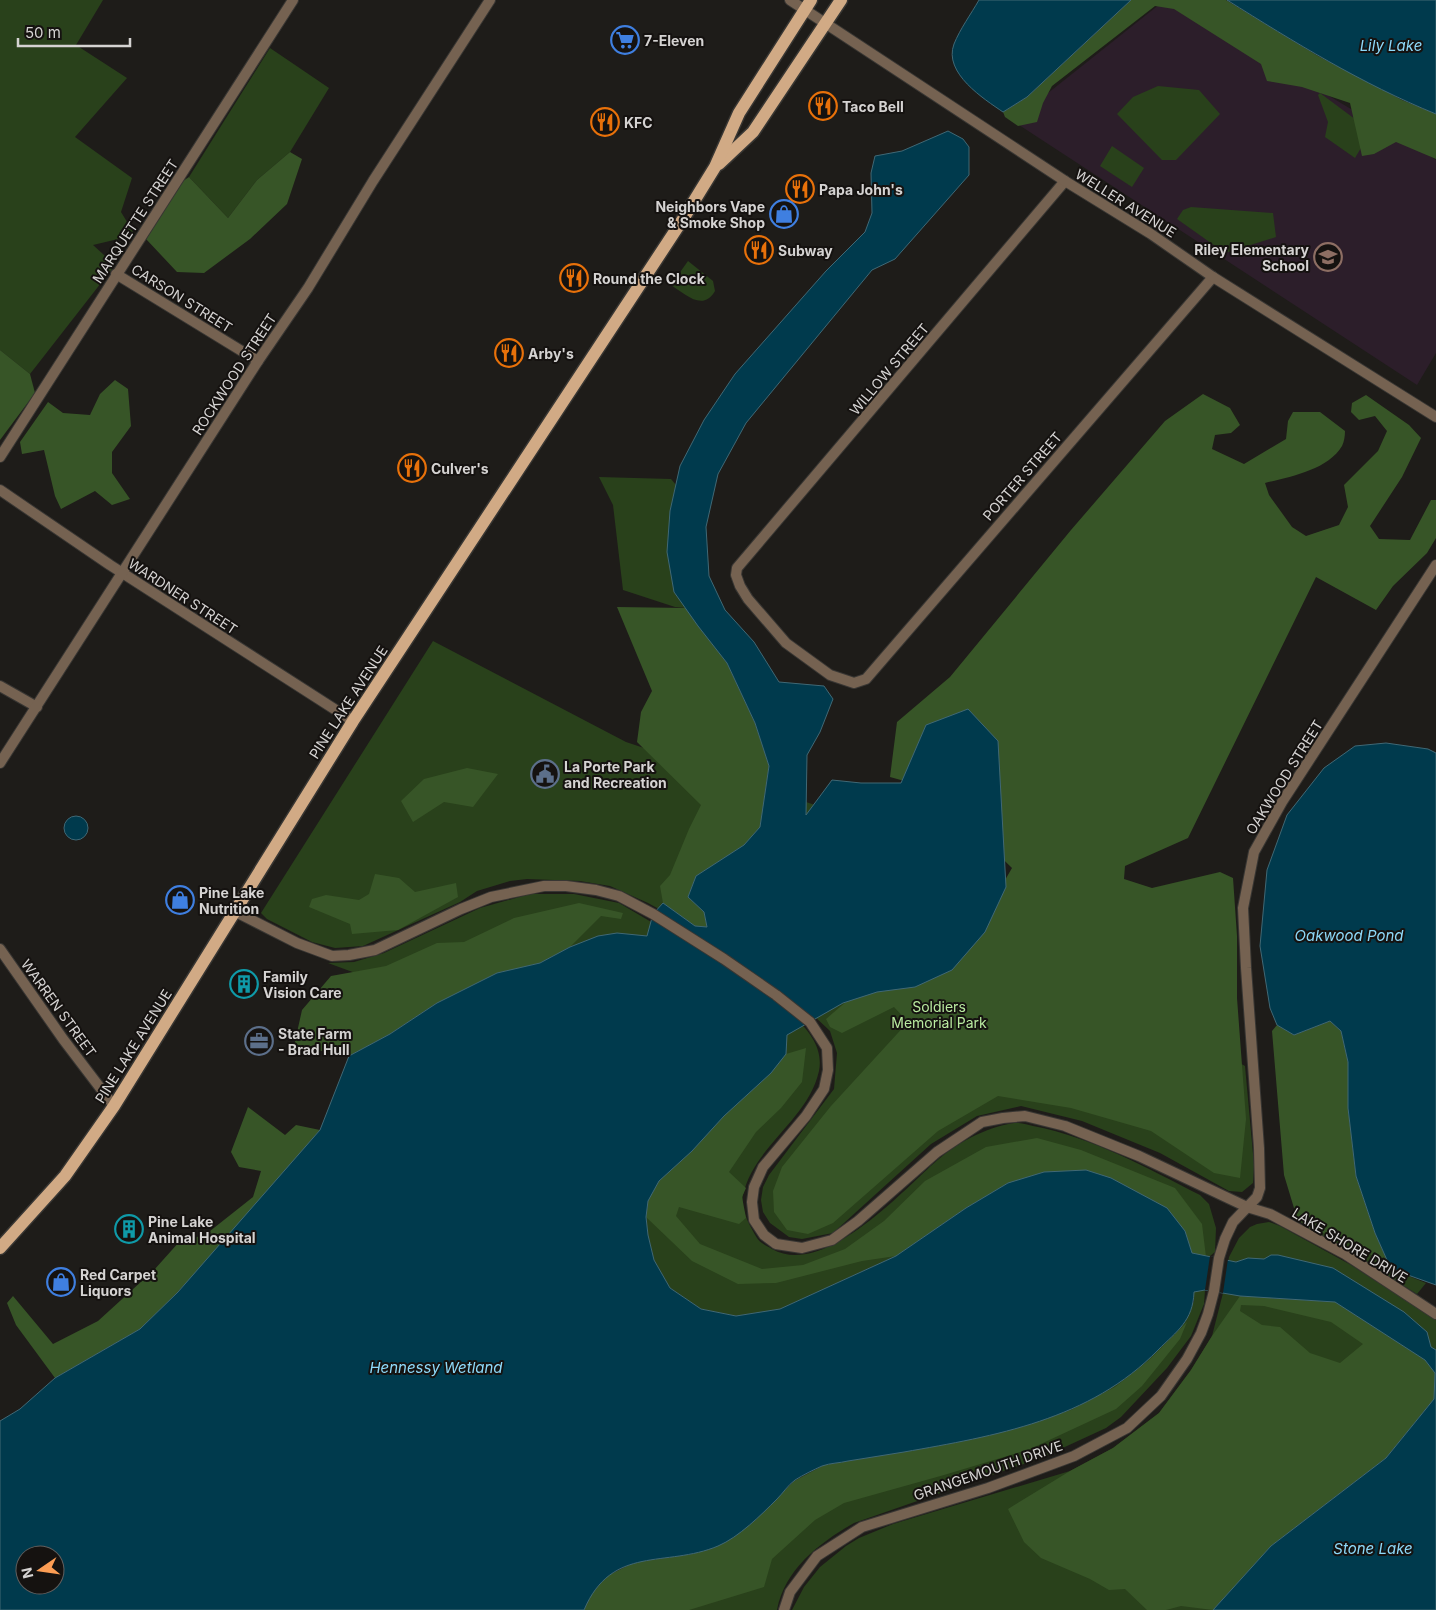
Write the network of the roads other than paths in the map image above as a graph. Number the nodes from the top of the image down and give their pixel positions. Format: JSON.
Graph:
{"nodes":[{"id":1,"x":293,"y":0,"type":"edge"},
{"id":2,"x":490,"y":0,"type":"edge"},
{"id":3,"x":790,"y":0,"type":"edge"},
{"id":4,"x":841,"y":0,"type":"edge"},
{"id":5,"x":808,"y":4,"type":"edge"},
{"id":6,"x":826,"y":23,"type":"junction"},
{"id":7,"x":715,"y":167,"type":"junction"},
{"id":8,"x":1065,"y":180,"type":"junction"},
{"id":9,"x":116,"y":274,"type":"junction"},
{"id":10,"x":1213,"y":277,"type":"junction"},
{"id":11,"x":258,"y":361,"type":"junction"},
{"id":12,"x":1436,"y":417,"type":"edge"},
{"id":13,"x":0,"y":457,"type":"edge"},
{"id":14,"x":0,"y":490,"type":"edge"},
{"id":15,"x":1436,"y":565,"type":"edge"},
{"id":16,"x":122,"y":572,"type":"junction"},
{"id":17,"x":846,"y":682,"type":"joint"},
{"id":18,"x":0,"y":686,"type":"edge"},
{"id":19,"x":36,"y":707,"type":"junction"},
{"id":20,"x":353,"y":721,"type":"junction"},
{"id":21,"x":0,"y":763,"type":"edge"},
{"id":22,"x":234,"y":911,"type":"junction"},
{"id":23,"x":0,"y":949,"type":"edge"},
{"id":24,"x":114,"y":1106,"type":"junction"},
{"id":25,"x":1247,"y":1206,"type":"junction"},
{"id":26,"x":0,"y":1248,"type":"edge"},
{"id":27,"x":1436,"y":1314,"type":"edge"},
{"id":28,"x":784,"y":1610,"type":"edge"}],
"edges":[{"from":1,"to":9,"type":"street","name":"MARQUETTE STREET"},
{"from":2,"to":11,"type":"street","name":"ROCKWOOD STREET"},
{"from":3,"to":5,"type":"street","name":"WELLER AVENUE"},
{"from":4,"to":6,"type":"main road","name":"PINE LAKE AVENUE"},
{"from":5,"to":6,"type":"street","name":"WELLER AVENUE"},
{"from":5,"to":7,"type":"main road","name":"PINE LAKE AVENUE"},
{"from":6,"to":7,"type":"main road","name":"PINE LAKE AVENUE"},
{"from":6,"to":8,"type":"street","name":"WELLER AVENUE"},
{"from":7,"to":20,"type":"main road","name":"PINE LAKE AVENUE"},
{"from":8,"to":10,"type":"street","name":"WELLER AVENUE"},
{"from":8,"to":17,"type":"street","name":"WILLOW STREET"},
{"from":9,"to":11,"type":"street","name":"CARSON STREET"},
{"from":9,"to":13,"type":"street","name":"MARQUETTE STREET"},
{"from":10,"to":12,"type":"street","name":"WELLER AVENUE"},
{"from":10,"to":17,"type":"street","name":"PORTER STREET"},
{"from":11,"to":16,"type":"street","name":"ROCKWOOD STREET"},
{"from":14,"to":16,"type":"street","name":"WARDNER STREET"},
{"from":15,"to":25,"type":"street","name":"OAKWOOD STREET"},
{"from":16,"to":19,"type":"street","name":"ROCKWOOD STREET"},
{"from":16,"to":20,"type":"street","name":"WARDNER STREET"},
{"from":18,"to":19,"type":"street"},
{"from":19,"to":21,"type":"street","name":"ROCKWOOD STREET"},
{"from":20,"to":22,"type":"main road","name":"PINE LAKE AVENUE"},
{"from":22,"to":24,"type":"main road","name":"PINE LAKE AVENUE"},
{"from":22,"to":25,"type":"street","name":"LAKE SHORE DRIVE"},
{"from":23,"to":24,"type":"street","name":"WARREN STREET"},
{"from":24,"to":26,"type":"main road","name":"PINE LAKE AVENUE"},
{"from":25,"to":27,"type":"street","name":"LAKE SHORE DRIVE"},
{"from":25,"to":28,"type":"street","name":"GRANGEMOUTH DRIVE"}]}
